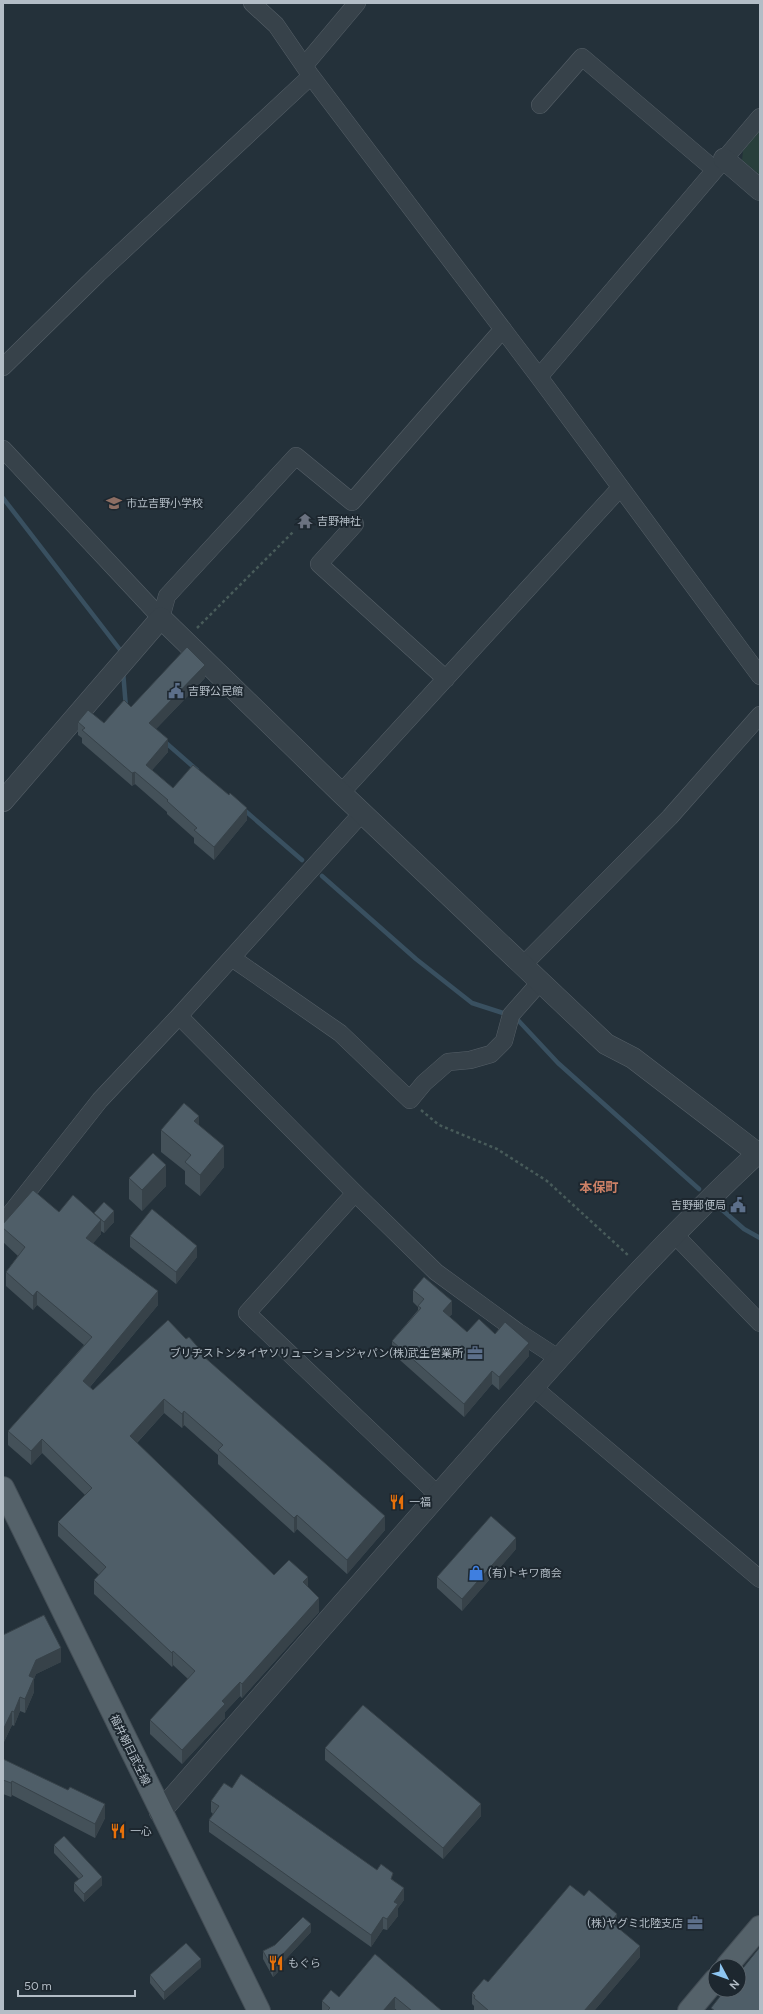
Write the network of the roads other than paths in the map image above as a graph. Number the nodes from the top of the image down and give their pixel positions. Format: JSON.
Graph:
{"nodes":[{"id":1,"x":252,"y":3,"type":"edge"},
{"id":2,"x":357,"y":3,"type":"edge"},
{"id":3,"x":307,"y":71,"type":"junction"},
{"id":4,"x":540,"y":105,"type":"dead end"},
{"id":5,"x":760,"y":117,"type":"edge"},
{"id":6,"x":720,"y":164,"type":"junction"},
{"id":7,"x":760,"y":190,"type":"edge"},
{"id":8,"x":503,"y":329,"type":"junction"},
{"id":9,"x":3,"y":367,"type":"edge"},
{"id":10,"x":539,"y":377,"type":"junction"},
{"id":11,"x":3,"y":449,"type":"edge"},
{"id":12,"x":620,"y":488,"type":"junction"},
{"id":13,"x":355,"y":524,"type":"dead end"},
{"id":14,"x":161,"y":618,"type":"junction"},
{"id":15,"x":760,"y":676,"type":"edge"},
{"id":16,"x":446,"y":679,"type":"junction"},
{"id":17,"x":760,"y":715,"type":"edge"},
{"id":18,"x":6,"y":791,"type":"edge"},
{"id":19,"x":341,"y":793,"type":"junction"},
{"id":20,"x":363,"y":812,"type":"junction"},
{"id":21,"x":232,"y":958,"type":"junction"},
{"id":22,"x":524,"y":964,"type":"junction"},
{"id":23,"x":541,"y":981,"type":"junction"},
{"id":24,"x":179,"y":1016,"type":"junction"},
{"id":25,"x":759,"y":1153,"type":"edge"},
{"id":26,"x":355,"y":1193,"type":"junction"},
{"id":27,"x":3,"y":1223,"type":"edge"},
{"id":28,"x":674,"y":1234,"type":"junction"},
{"id":29,"x":760,"y":1323,"type":"edge"},
{"id":30,"x":558,"y":1358,"type":"junction"},
{"id":31,"x":533,"y":1387,"type":"junction"},
{"id":32,"x":3,"y":1488,"type":"edge"},
{"id":33,"x":438,"y":1494,"type":"junction"},
{"id":34,"x":760,"y":1579,"type":"edge"},
{"id":35,"x":160,"y":1812,"type":"junction"},
{"id":36,"x":760,"y":1927,"type":"edge"},
{"id":37,"x":734,"y":1958,"type":"edge"},
{"id":38,"x":707,"y":1989,"type":"edge"},
{"id":39,"x":259,"y":2011,"type":"edge"},
{"id":40,"x":688,"y":2011,"type":"edge"}],
"edges":[{"from":1,"to":3,"type":"street"},
{"from":2,"to":3,"type":"street"},
{"from":3,"to":8,"type":"street"},
{"from":3,"to":9,"type":"street"},
{"from":4,"to":6,"type":"street"},
{"from":5,"to":6,"type":"street"},
{"from":6,"to":7,"type":"street"},
{"from":6,"to":10,"type":"street"},
{"from":8,"to":10,"type":"street"},
{"from":8,"to":14,"type":"street"},
{"from":10,"to":12,"type":"street"},
{"from":11,"to":14,"type":"street"},
{"from":12,"to":15,"type":"street"},
{"from":12,"to":16,"type":"street"},
{"from":13,"to":16,"type":"street"},
{"from":14,"to":18,"type":"street"},
{"from":14,"to":19,"type":"street"},
{"from":16,"to":19,"type":"street"},
{"from":17,"to":22,"type":"street"},
{"from":19,"to":20,"type":"street"},
{"from":20,"to":21,"type":"street"},
{"from":20,"to":22,"type":"street"},
{"from":21,"to":23,"type":"street"},
{"from":21,"to":24,"type":"street"},
{"from":22,"to":23,"type":"street"},
{"from":23,"to":25,"type":"street"},
{"from":24,"to":26,"type":"street"},
{"from":24,"to":27,"type":"street"},
{"from":25,"to":28,"type":"street"},
{"from":26,"to":30,"type":"street"},
{"from":26,"to":33,"type":"street"},
{"from":28,"to":29,"type":"street"},
{"from":28,"to":30,"type":"street"},
{"from":30,"to":31,"type":"street"},
{"from":31,"to":33,"type":"street"},
{"from":31,"to":34,"type":"street"},
{"from":32,"to":35,"type":"main road","name":"福井朝日武生線"},
{"from":33,"to":35,"type":"street"},
{"from":35,"to":39,"type":"main road","name":"福井朝日武生線"},
{"from":36,"to":37,"type":"main road"},
{"from":38,"to":40,"type":"main road"}]}
